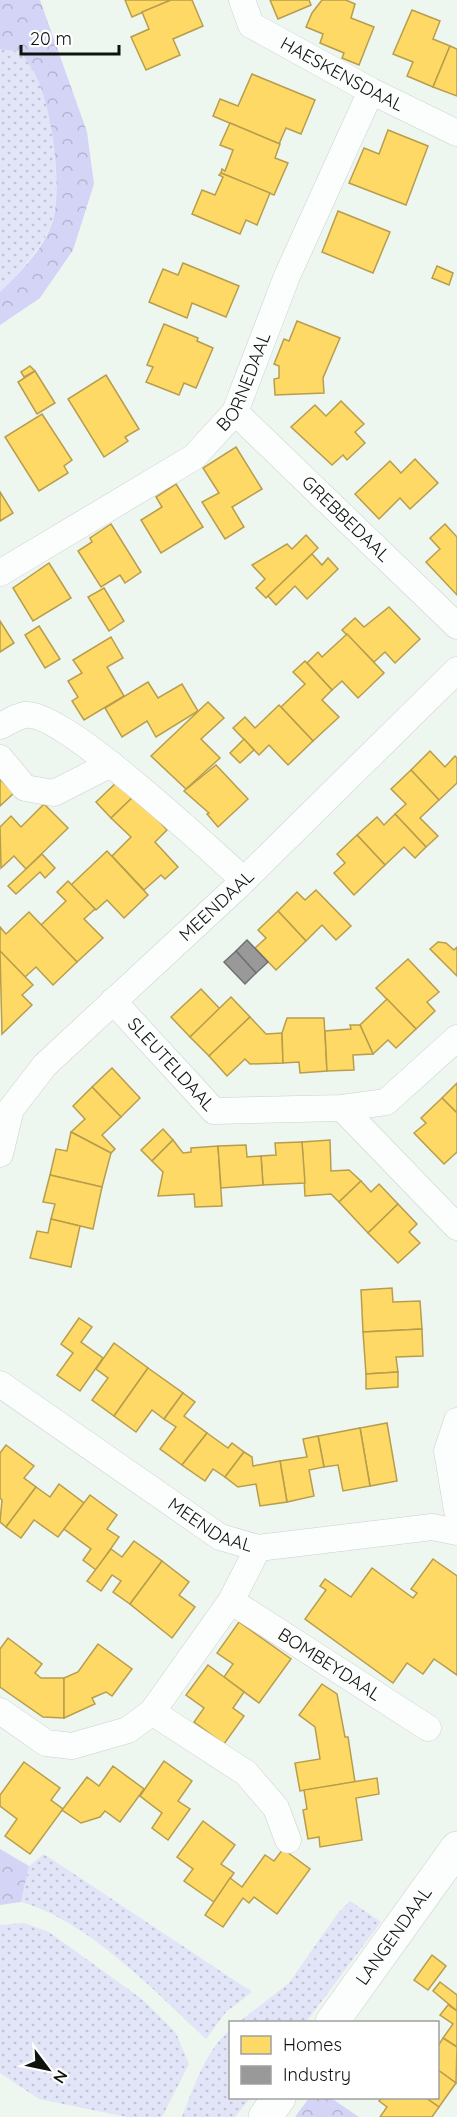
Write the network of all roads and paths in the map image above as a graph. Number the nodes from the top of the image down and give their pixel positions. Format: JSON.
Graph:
{"nodes":[{"id":1,"x":242,"y":0,"type":"edge"},
{"id":2,"x":371,"y":91,"type":"junction"},
{"id":3,"x":457,"y":133,"type":"edge"},
{"id":4,"x":235,"y":412,"type":"junction"},
{"id":5,"x":0,"y":573,"type":"edge"},
{"id":6,"x":457,"y":626,"type":"edge"},
{"id":7,"x":457,"y":670,"type":"edge"},
{"id":8,"x":0,"y":726,"type":"edge"},
{"id":9,"x":0,"y":758,"type":"edge"},
{"id":10,"x":111,"y":764,"type":"junction"},
{"id":11,"x":244,"y":880,"type":"junction"},
{"id":12,"x":112,"y":1002,"type":"junction"},
{"id":13,"x":457,"y":1038,"type":"edge"},
{"id":14,"x":6,"y":1108,"type":"edge"},
{"id":15,"x":342,"y":1108,"type":"junction"},
{"id":16,"x":0,"y":1154,"type":"edge"},
{"id":17,"x":457,"y":1227,"type":"edge"},
{"id":18,"x":0,"y":1384,"type":"edge"},
{"id":19,"x":457,"y":1422,"type":"edge"},
{"id":20,"x":457,"y":1510,"type":"edge"},
{"id":21,"x":457,"y":1532,"type":"edge"},
{"id":22,"x":258,"y":1548,"type":"junction"},
{"id":23,"x":231,"y":1601,"type":"junction"},
{"id":24,"x":152,"y":1712,"type":"junction"},
{"id":25,"x":3,"y":1716,"type":"edge"},
{"id":26,"x":428,"y":1728,"type":"dead end"},
{"id":27,"x":288,"y":1840,"type":"dead end"},
{"id":28,"x":457,"y":1848,"type":"edge"},
{"id":29,"x":333,"y":2021,"type":"edge"},
{"id":30,"x":278,"y":2099,"type":"edge"},
{"id":31,"x":265,"y":2117,"type":"edge"}],
"edges":[{"from":1,"to":2,"type":"street","name":"HAESKENSDAAL"},
{"from":2,"to":3,"type":"street","name":"HAESKENSDAAL"},
{"from":2,"to":4,"type":"street","name":"BORNEDAAL"},
{"from":4,"to":5,"type":"street","name":"BORNEDAAL"},
{"from":4,"to":6,"type":"street","name":"GREBBEDAAL"},
{"from":7,"to":11,"type":"street","name":"MEENDAAL"},
{"from":8,"to":10,"type":"street"},
{"from":9,"to":10,"type":"street"},
{"from":10,"to":11,"type":"street"},
{"from":11,"to":12,"type":"street","name":"MEENDAAL"},
{"from":12,"to":14,"type":"street","name":"MEENDAAL"},
{"from":12,"to":15,"type":"street","name":"SLEUTELDAAL"},
{"from":13,"to":15,"type":"street","name":"SLEUTELDAAL"},
{"from":14,"to":16,"type":"street","name":"MEENDAAL"},
{"from":15,"to":17,"type":"street"},
{"from":18,"to":22,"type":"street","name":"MEENDAAL"},
{"from":19,"to":20,"type":"street"},
{"from":21,"to":22,"type":"street","name":"MEENDAAL"},
{"from":22,"to":23,"type":"street"},
{"from":23,"to":24,"type":"street"},
{"from":23,"to":26,"type":"street","name":"BOMBEYDAAL"},
{"from":24,"to":25,"type":"street"},
{"from":24,"to":27,"type":"street"},
{"from":28,"to":29,"type":"street","name":"LANGENDAAL"},
{"from":30,"to":31,"type":"street"}]}
